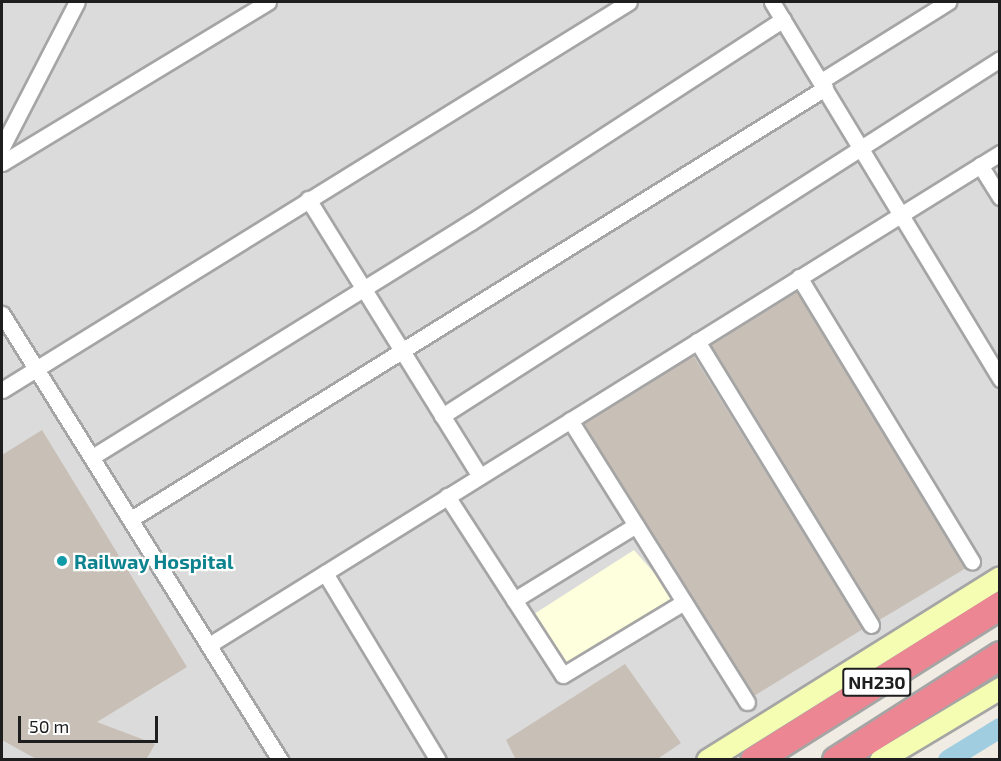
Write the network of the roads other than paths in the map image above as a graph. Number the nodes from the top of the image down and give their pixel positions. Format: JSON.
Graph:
{"nodes":[{"id":1,"x":77,"y":2,"type":"edge"},
{"id":2,"x":268,"y":2,"type":"edge"},
{"id":3,"x":629,"y":2,"type":"edge"},
{"id":4,"x":772,"y":2,"type":"edge"},
{"id":5,"x":948,"y":2,"type":"edge"},
{"id":6,"x":783,"y":19,"type":"junction"},
{"id":7,"x":999,"y":59,"type":"edge"},
{"id":8,"x":823,"y":85,"type":"junction"},
{"id":9,"x":861,"y":148,"type":"junction"},
{"id":10,"x":999,"y":153,"type":"edge"},
{"id":11,"x":3,"y":155,"type":"edge"},
{"id":12,"x":980,"y":165,"type":"junction"},
{"id":13,"x":999,"y":197,"type":"edge"},
{"id":14,"x":308,"y":199,"type":"junction"},
{"id":15,"x":901,"y":214,"type":"junction"},
{"id":16,"x":799,"y":277,"type":"junction"},
{"id":17,"x":364,"y":289,"type":"junction"},
{"id":18,"x":2,"y":314,"type":"edge"},
{"id":19,"x":697,"y":341,"type":"junction"},
{"id":20,"x":402,"y":350,"type":"junction"},
{"id":21,"x":35,"y":366,"type":"junction"},
{"id":22,"x":999,"y":379,"type":"edge"},
{"id":23,"x":2,"y":390,"type":"edge"},
{"id":24,"x":442,"y":416,"type":"junction"},
{"id":25,"x":570,"y":420,"type":"junction"},
{"id":26,"x":92,"y":457,"type":"junction"},
{"id":27,"x":480,"y":476,"type":"junction"},
{"id":28,"x":447,"y":496,"type":"junction"},
{"id":29,"x":131,"y":519,"type":"junction"},
{"id":30,"x":636,"y":525,"type":"junction"},
{"id":31,"x":972,"y":561,"type":"dead end"},
{"id":32,"x":325,"y":573,"type":"junction"},
{"id":33,"x":999,"y":577,"type":"edge"},
{"id":34,"x":514,"y":600,"type":"junction"},
{"id":35,"x":684,"y":602,"type":"junction"},
{"id":36,"x":999,"y":605,"type":"edge"},
{"id":37,"x":871,"y":625,"type":"dead end"},
{"id":38,"x":209,"y":645,"type":"junction"},
{"id":39,"x":999,"y":655,"type":"edge"},
{"id":40,"x":999,"y":687,"type":"edge"},
{"id":41,"x":747,"y":702,"type":"dead end"},
{"id":42,"x":279,"y":759,"type":"edge"},
{"id":43,"x":438,"y":759,"type":"edge"},
{"id":44,"x":707,"y":759,"type":"edge"},
{"id":45,"x":754,"y":759,"type":"edge"},
{"id":46,"x":836,"y":759,"type":"edge"},
{"id":47,"x":880,"y":759,"type":"edge"}],
"edges":[{"from":1,"to":11,"type":"street"},
{"from":2,"to":11,"type":"street"},
{"from":3,"to":14,"type":"street"},
{"from":4,"to":6,"type":"street"},
{"from":5,"to":8,"type":"street"},
{"from":6,"to":8,"type":"street"},
{"from":6,"to":17,"type":"street"},
{"from":7,"to":9,"type":"street"},
{"from":8,"to":9,"type":"street"},
{"from":8,"to":20,"type":"street"},
{"from":9,"to":15,"type":"street"},
{"from":9,"to":24,"type":"street"},
{"from":10,"to":12,"type":"street"},
{"from":12,"to":13,"type":"street"},
{"from":12,"to":15,"type":"street"},
{"from":14,"to":17,"type":"street"},
{"from":14,"to":21,"type":"street"},
{"from":15,"to":16,"type":"street"},
{"from":15,"to":22,"type":"street"},
{"from":16,"to":19,"type":"street"},
{"from":16,"to":31,"type":"street"},
{"from":17,"to":20,"type":"street"},
{"from":17,"to":26,"type":"street"},
{"from":18,"to":21,"type":"street"},
{"from":19,"to":25,"type":"street"},
{"from":19,"to":37,"type":"street"},
{"from":20,"to":24,"type":"street"},
{"from":20,"to":29,"type":"street"},
{"from":21,"to":23,"type":"street"},
{"from":21,"to":26,"type":"street"},
{"from":24,"to":27,"type":"street"},
{"from":25,"to":27,"type":"street"},
{"from":25,"to":30,"type":"street"},
{"from":26,"to":29,"type":"street"},
{"from":27,"to":28,"type":"street"},
{"from":28,"to":32,"type":"street"},
{"from":28,"to":34,"type":"street"},
{"from":29,"to":38,"type":"street"},
{"from":30,"to":34,"type":"street"},
{"from":30,"to":35,"type":"street"},
{"from":32,"to":38,"type":"street"},
{"from":32,"to":43,"type":"street"},
{"from":33,"to":44,"type":"street"},
{"from":34,"to":35,"type":"street"},
{"from":35,"to":41,"type":"street"},
{"from":36,"to":45,"type":"highway","number":"NH230"},
{"from":38,"to":42,"type":"street"},
{"from":39,"to":46,"type":"highway","number":"NH230"},
{"from":40,"to":47,"type":"street"}]}
